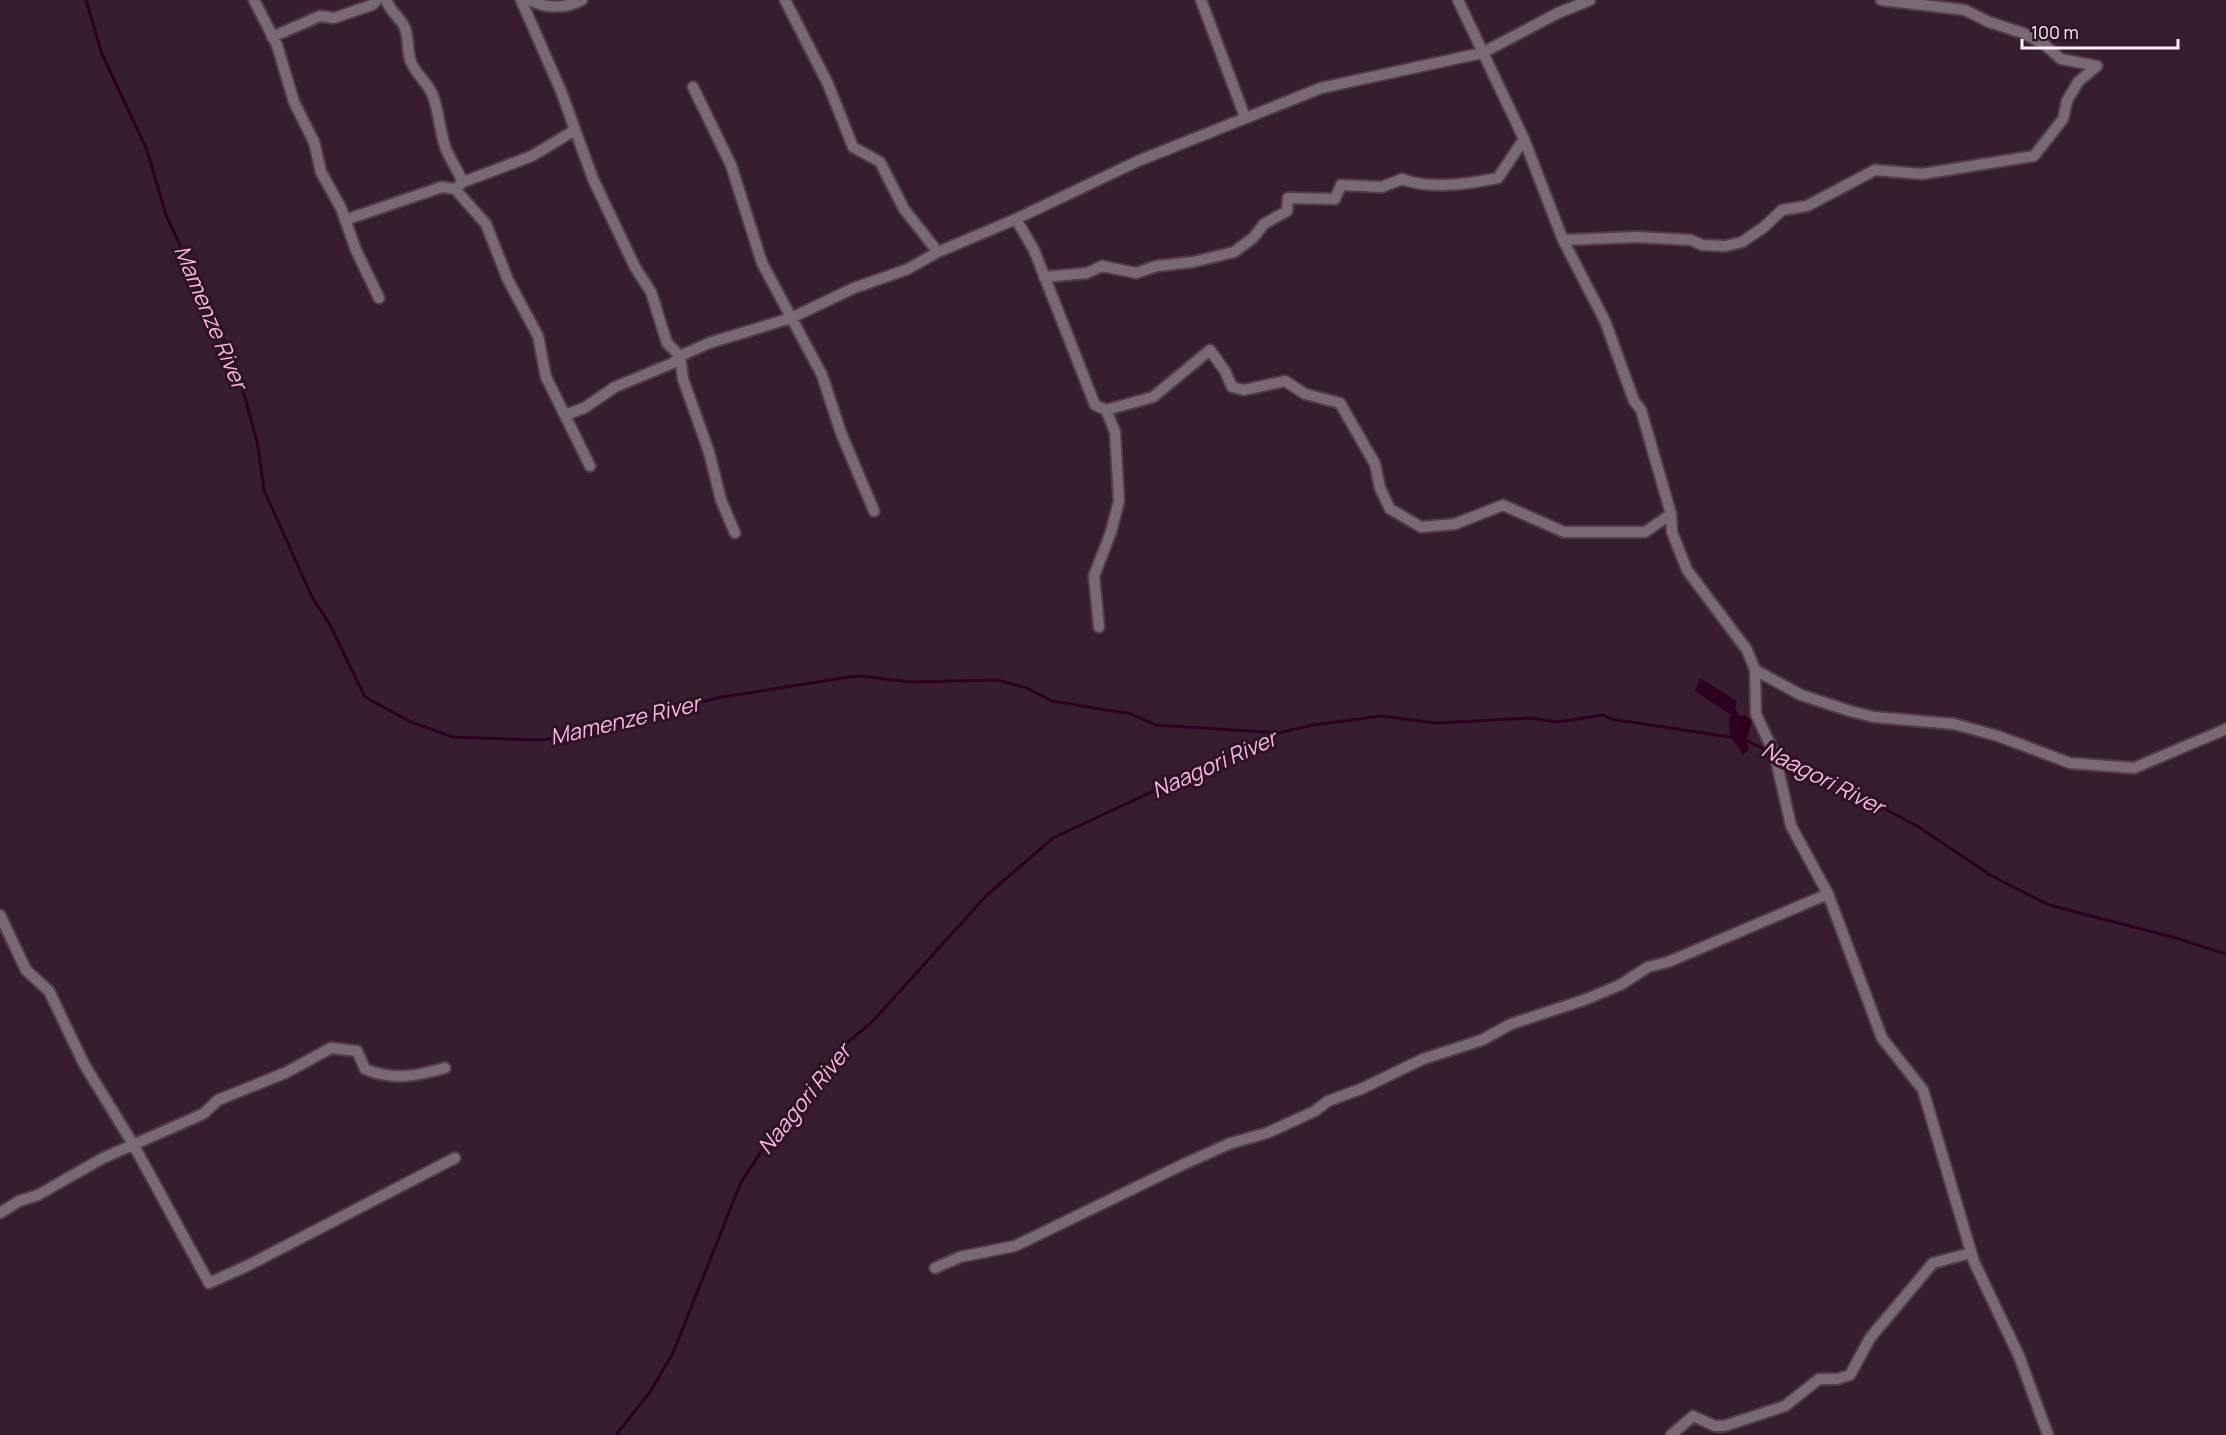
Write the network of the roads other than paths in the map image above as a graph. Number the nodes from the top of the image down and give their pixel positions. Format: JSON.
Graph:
{"nodes":[{"id":1,"x":254,"y":0,"type":"edge"},
{"id":2,"x":377,"y":0,"type":"edge"},
{"id":3,"x":386,"y":0,"type":"edge"},
{"id":4,"x":521,"y":0,"type":"edge"},
{"id":5,"x":530,"y":0,"type":"edge"},
{"id":6,"x":582,"y":0,"type":"edge"},
{"id":7,"x":785,"y":0,"type":"edge"},
{"id":8,"x":1201,"y":0,"type":"edge"},
{"id":9,"x":1458,"y":0,"type":"edge"},
{"id":10,"x":1590,"y":0,"type":"edge"},
{"id":11,"x":1881,"y":0,"type":"edge"},
{"id":12,"x":272,"y":36,"type":"junction"},
{"id":13,"x":1482,"y":53,"type":"junction"},
{"id":14,"x":693,"y":87,"type":"dead end"},
{"id":15,"x":1245,"y":117,"type":"junction"},
{"id":16,"x":574,"y":130,"type":"junction"},
{"id":17,"x":1524,"y":139,"type":"junction"},
{"id":18,"x":459,"y":185,"type":"junction"},
{"id":19,"x":1016,"y":219,"type":"junction"},
{"id":20,"x":345,"y":220,"type":"junction"},
{"id":21,"x":1563,"y":240,"type":"junction"},
{"id":22,"x":938,"y":252,"type":"junction"},
{"id":23,"x":1044,"y":277,"type":"junction"},
{"id":24,"x":379,"y":298,"type":"dead end"},
{"id":25,"x":791,"y":318,"type":"junction"},
{"id":26,"x":680,"y":356,"type":"junction"},
{"id":27,"x":1106,"y":410,"type":"junction"},
{"id":28,"x":565,"y":415,"type":"junction"},
{"id":29,"x":590,"y":466,"type":"dead end"},
{"id":30,"x":874,"y":511,"type":"dead end"},
{"id":31,"x":1671,"y":514,"type":"junction"},
{"id":32,"x":735,"y":533,"type":"dead end"},
{"id":33,"x":1099,"y":627,"type":"dead end"},
{"id":34,"x":1755,"y":670,"type":"junction"},
{"id":35,"x":2226,"y":729,"type":"edge"},
{"id":36,"x":1828,"y":894,"type":"junction"},
{"id":37,"x":0,"y":915,"type":"edge"},
{"id":38,"x":445,"y":1068,"type":"dead end"},
{"id":39,"x":133,"y":1144,"type":"junction"},
{"id":40,"x":455,"y":1158,"type":"dead end"},
{"id":41,"x":0,"y":1213,"type":"edge"},
{"id":42,"x":1971,"y":1253,"type":"junction"},
{"id":43,"x":935,"y":1268,"type":"dead end"},
{"id":44,"x":1671,"y":1435,"type":"edge"},
{"id":45,"x":2048,"y":1435,"type":"edge"}],
"edges":[{"from":1,"to":12,"type":"street"},
{"from":2,"to":12,"type":"street"},
{"from":3,"to":18,"type":"street"},
{"from":4,"to":16,"type":"street"},
{"from":5,"to":6,"type":"street"},
{"from":7,"to":22,"type":"street"},
{"from":8,"to":15,"type":"street"},
{"from":9,"to":13,"type":"street"},
{"from":10,"to":13,"type":"street"},
{"from":11,"to":21,"type":"street"},
{"from":12,"to":20,"type":"street"},
{"from":13,"to":15,"type":"street"},
{"from":13,"to":17,"type":"street"},
{"from":14,"to":25,"type":"street"},
{"from":15,"to":19,"type":"street"},
{"from":16,"to":18,"type":"street"},
{"from":16,"to":26,"type":"street"},
{"from":17,"to":21,"type":"street"},
{"from":17,"to":23,"type":"street"},
{"from":18,"to":20,"type":"street"},
{"from":18,"to":28,"type":"street"},
{"from":19,"to":22,"type":"street"},
{"from":19,"to":23,"type":"street"},
{"from":20,"to":24,"type":"street"},
{"from":21,"to":31,"type":"street"},
{"from":22,"to":25,"type":"street"},
{"from":23,"to":27,"type":"street"},
{"from":25,"to":26,"type":"street"},
{"from":25,"to":30,"type":"street"},
{"from":26,"to":28,"type":"street"},
{"from":26,"to":32,"type":"street"},
{"from":27,"to":31,"type":"street"},
{"from":27,"to":33,"type":"street"},
{"from":28,"to":29,"type":"street"},
{"from":31,"to":34,"type":"street"},
{"from":34,"to":35,"type":"street"},
{"from":34,"to":36,"type":"street"},
{"from":36,"to":42,"type":"street"},
{"from":36,"to":43,"type":"street"},
{"from":37,"to":39,"type":"street"},
{"from":38,"to":39,"type":"street"},
{"from":39,"to":40,"type":"street"},
{"from":39,"to":41,"type":"street"},
{"from":42,"to":44,"type":"street"},
{"from":42,"to":45,"type":"street"}]}
